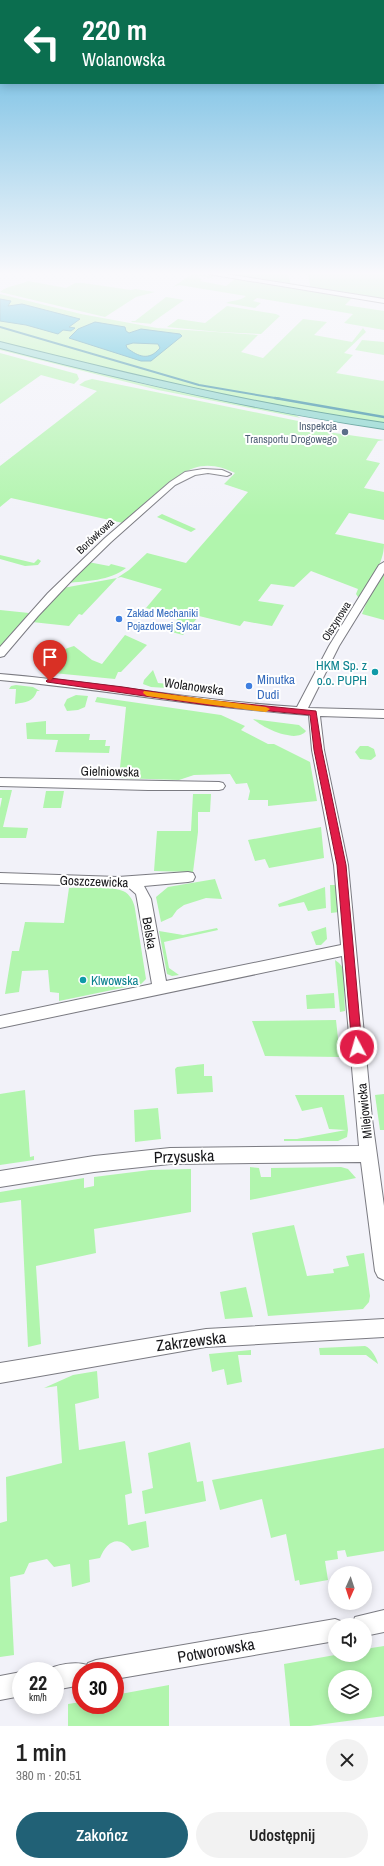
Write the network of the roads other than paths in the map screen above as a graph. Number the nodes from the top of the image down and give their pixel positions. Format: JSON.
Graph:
{"nodes":[{"id":1,"x":36,"y":355,"type":"edge"},
{"id":2,"x":384,"y":426,"type":"edge"},
{"id":3,"x":227,"y":474,"type":"dead end"},
{"id":4,"x":384,"y":565,"type":"edge"},
{"id":5,"x":0,"y":654,"type":"edge"},
{"id":6,"x":0,"y":677,"type":"edge"},
{"id":7,"x":307,"y":713,"type":"junction"},
{"id":8,"x":384,"y":714,"type":"edge"},
{"id":9,"x":0,"y":782,"type":"edge"},
{"id":10,"x":219,"y":786,"type":"dead end"},
{"id":11,"x":188,"y":877,"type":"dead end"},
{"id":12,"x":0,"y":878,"type":"edge"},
{"id":13,"x":132,"y":882,"type":"junction"},
{"id":14,"x":348,"y":949,"type":"junction"},
{"id":15,"x":160,"y":989,"type":"junction"},
{"id":16,"x":0,"y":1022,"type":"edge"},
{"id":17,"x":369,"y":1154,"type":"junction"},
{"id":18,"x":0,"y":1179,"type":"edge"},
{"id":19,"x":384,"y":1271,"type":"edge"},
{"id":20,"x":384,"y":1328,"type":"edge"},
{"id":21,"x":0,"y":1373,"type":"edge"},
{"id":22,"x":384,"y":1621,"type":"edge"},
{"id":23,"x":372,"y":1623,"type":"edge"},
{"id":24,"x":328,"y":1631,"type":"edge"},
{"id":25,"x":124,"y":1666,"type":"edge"},
{"id":26,"x":12,"y":1686,"type":"edge"},
{"id":27,"x":0,"y":1688,"type":"edge"}],
"edges":[{"from":1,"to":2,"type":"main road"},
{"from":3,"to":5,"type":"street","name":"Borówkowa"},
{"from":4,"to":7,"type":"street","name":"Olszynowa"},
{"from":6,"to":7,"type":"street","name":"Wolanowska"},
{"from":7,"to":8,"type":"street","name":"Wolanowska"},
{"from":7,"to":14,"type":"street","name":"Milejowicka"},
{"from":9,"to":10,"type":"street","name":"Gielniowska"},
{"from":11,"to":13,"type":"street","name":"Goszczewicka"},
{"from":12,"to":13,"type":"street","name":"Goszczewicka"},
{"from":13,"to":15,"type":"street","name":"Belska"},
{"from":14,"to":15,"type":"street"},
{"from":14,"to":17,"type":"street","name":"Milejowicka"},
{"from":15,"to":16,"type":"street"},
{"from":17,"to":18,"type":"street","name":"Przysuska"},
{"from":17,"to":19,"type":"street","name":"Milejowicka"},
{"from":20,"to":21,"type":"street","name":"Zakrzewska"},
{"from":22,"to":23,"type":"street"},
{"from":24,"to":25,"type":"street","name":"Potworowska"},
{"from":26,"to":27,"type":"street"}]}
